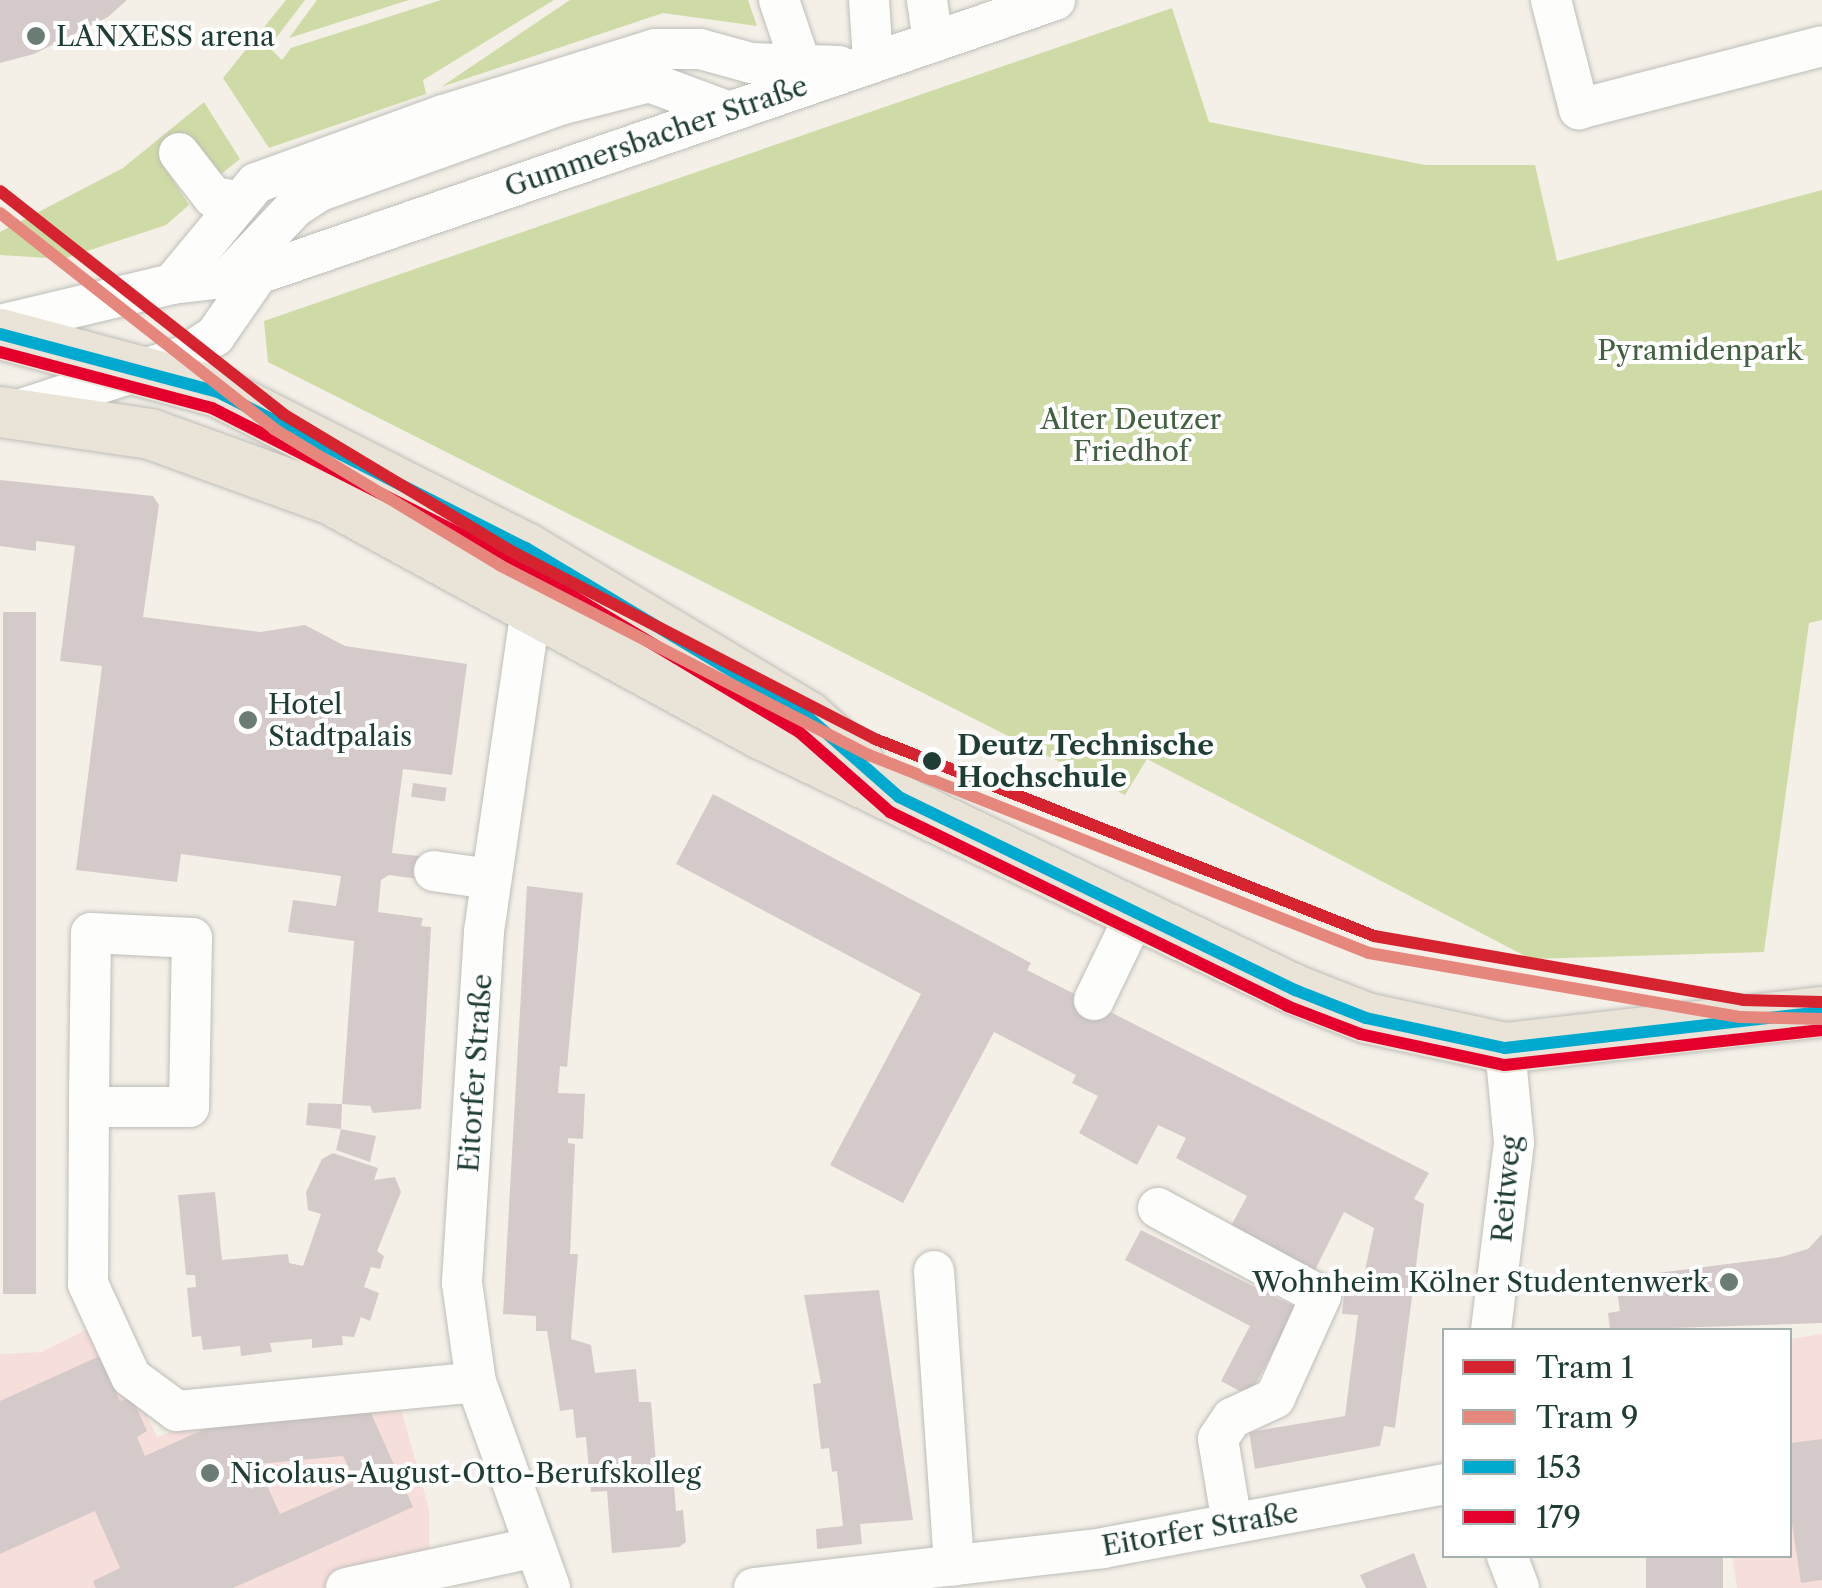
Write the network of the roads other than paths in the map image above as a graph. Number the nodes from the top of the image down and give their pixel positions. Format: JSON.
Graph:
{"nodes":[{"id":1,"x":779,"y":0,"type":"edge"},
{"id":2,"x":869,"y":0,"type":"edge"},
{"id":3,"x":926,"y":0,"type":"edge"},
{"id":4,"x":1550,"y":0,"type":"edge"},
{"id":5,"x":1033,"y":4,"type":"edge"},
{"id":6,"x":933,"y":41,"type":"junction"},
{"id":7,"x":1822,"y":46,"type":"edge"},
{"id":8,"x":863,"y":65,"type":"junction"},
{"id":9,"x":803,"y":72,"type":"junction"},
{"id":10,"x":727,"y":111,"type":"junction"},
{"id":11,"x":180,"y":153,"type":"dead end"},
{"id":12,"x":238,"y":201,"type":"junction"},
{"id":13,"x":245,"y":274,"type":"junction"},
{"id":14,"x":172,"y":284,"type":"junction"},
{"id":15,"x":0,"y":325,"type":"edge"},
{"id":16,"x":0,"y":334,"type":"edge"},
{"id":17,"x":145,"y":368,"type":"junction"},
{"id":18,"x":6,"y":412,"type":"edge"},
{"id":19,"x":526,"y":548,"type":"junction"},
{"id":20,"x":531,"y":609,"type":"junction"},
{"id":21,"x":899,"y":797,"type":"junction"},
{"id":22,"x":434,"y":871,"type":"dead end"},
{"id":23,"x":490,"y":879,"type":"junction"},
{"id":24,"x":1138,"y":911,"type":"junction"},
{"id":25,"x":1094,"y":1000,"type":"dead end"},
{"id":26,"x":1822,"y":1012,"type":"edge"},
{"id":27,"x":1506,"y":1048,"type":"junction"},
{"id":28,"x":89,"y":1108,"type":"junction"},
{"id":29,"x":1158,"y":1208,"type":"dead end"},
{"id":30,"x":934,"y":1271,"type":"dead end"},
{"id":31,"x":1490,"y":1328,"type":"edge"},
{"id":32,"x":476,"y":1382,"type":"junction"},
{"id":33,"x":1442,"y":1484,"type":"edge"},
{"id":34,"x":1232,"y":1524,"type":"junction"},
{"id":35,"x":531,"y":1548,"type":"junction"},
{"id":36,"x":1507,"y":1558,"type":"edge"},
{"id":37,"x":954,"y":1565,"type":"junction"},
{"id":38,"x":1033,"y":1572,"type":"edge"},
{"id":39,"x":346,"y":1588,"type":"edge"},
{"id":40,"x":549,"y":1588,"type":"edge"},
{"id":41,"x":754,"y":1588,"type":"edge"},
{"id":42,"x":1520,"y":1588,"type":"edge"}],
"edges":[{"from":1,"to":9,"type":"street"},
{"from":2,"to":8,"type":"street"},
{"from":3,"to":6,"type":"street"},
{"from":4,"to":7,"type":"street"},
{"from":5,"to":6,"type":"street","name":"Gummersbacher Straße"},
{"from":6,"to":8,"type":"street","name":"Gummersbacher Straße"},
{"from":8,"to":9,"type":"street","name":"Gummersbacher Straße"},
{"from":9,"to":10,"type":"street","name":"Gummersbacher Straße"},
{"from":9,"to":12,"type":"street"},
{"from":10,"to":13,"type":"street","name":"Gummersbacher Straße"},
{"from":10,"to":13,"type":"street"},
{"from":11,"to":12,"type":"street"},
{"from":12,"to":14,"type":"street"},
{"from":13,"to":14,"type":"street","name":"Gummersbacher Straße"},
{"from":13,"to":17,"type":"street"},
{"from":14,"to":15,"type":"street","name":"Gummersbacher Straße"},
{"from":16,"to":17,"type":"main road"},
{"from":17,"to":18,"type":"street"},
{"from":17,"to":19,"type":"main road"},
{"from":18,"to":20,"type":"main road"},
{"from":19,"to":20,"type":"street","name":"Eitorfer Straße"},
{"from":19,"to":21,"type":"main road"},
{"from":20,"to":21,"type":"main road"},
{"from":20,"to":23,"type":"street","name":"Eitorfer Straße"},
{"from":21,"to":24,"type":"main road"},
{"from":22,"to":23,"type":"street"},
{"from":23,"to":32,"type":"street","name":"Eitorfer Straße"},
{"from":24,"to":25,"type":"street"},
{"from":24,"to":27,"type":"main road"},
{"from":26,"to":27,"type":"main road"},
{"from":27,"to":31,"type":"street","name":"Reitweg"},
{"from":28,"to":28,"type":"street"},
{"from":28,"to":32,"type":"street"},
{"from":29,"to":34,"type":"street"},
{"from":30,"to":37,"type":"street"},
{"from":32,"to":35,"type":"street","name":"Eitorfer Straße"},
{"from":33,"to":34,"type":"street","name":"Eitorfer Straße"},
{"from":34,"to":38,"type":"street","name":"Eitorfer Straße"},
{"from":35,"to":39,"type":"street"},
{"from":35,"to":40,"type":"street","name":"Eitorfer Straße"},
{"from":36,"to":42,"type":"street"},
{"from":37,"to":38,"type":"street","name":"Eitorfer Straße"},
{"from":37,"to":41,"type":"street","name":"Eitorfer Straße"}]}
